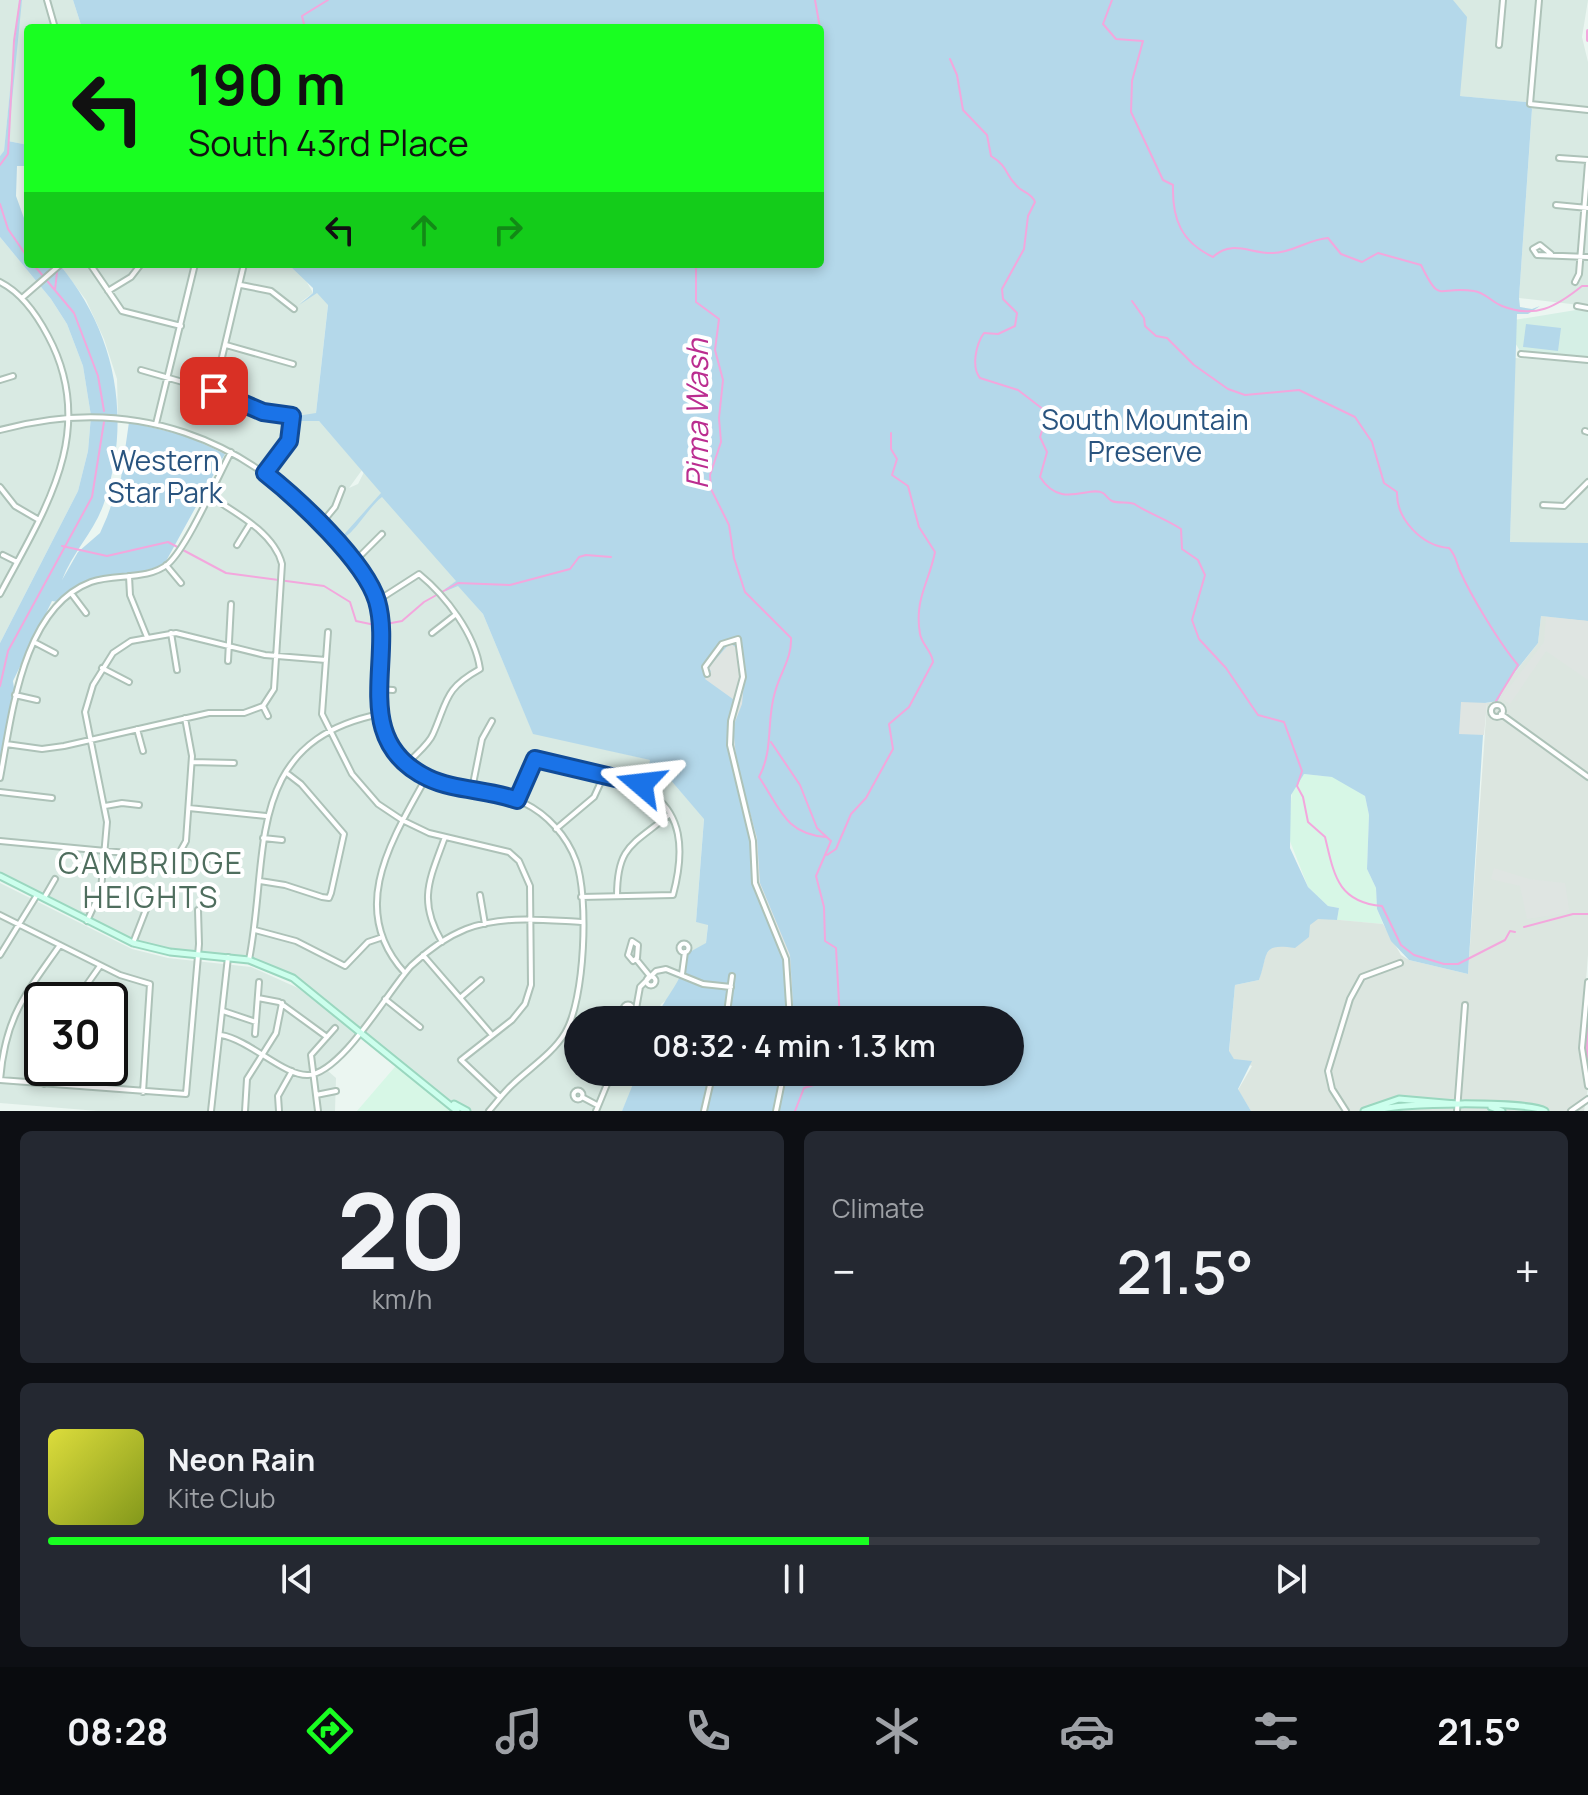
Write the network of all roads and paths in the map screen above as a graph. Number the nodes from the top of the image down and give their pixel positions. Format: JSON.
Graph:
{"nodes":[{"id":1,"x":47,"y":0,"type":"edge"},
{"id":2,"x":1503,"y":0,"type":"edge"},
{"id":3,"x":1539,"y":0,"type":"edge"},
{"id":4,"x":54,"y":24,"type":"edge"},
{"id":5,"x":1499,"y":45,"type":"dead end"},
{"id":6,"x":1588,"y":110,"type":"edge"},
{"id":7,"x":1559,"y":158,"type":"dead end"},
{"id":8,"x":1588,"y":162,"type":"edge"},
{"id":9,"x":1556,"y":205,"type":"dead end"},
{"id":10,"x":1586,"y":208,"type":"edge"},
{"id":11,"x":1551,"y":254,"type":"dead end"},
{"id":12,"x":1581,"y":257,"type":"junction"},
{"id":13,"x":1588,"y":257,"type":"edge"},
{"id":14,"x":57,"y":268,"type":"edge"},
{"id":15,"x":93,"y":268,"type":"edge"},
{"id":16,"x":138,"y":268,"type":"edge"},
{"id":17,"x":194,"y":268,"type":"edge"},
{"id":18,"x":243,"y":268,"type":"edge"},
{"id":19,"x":0,"y":282,"type":"edge"},
{"id":20,"x":1575,"y":282,"type":"dead end"},
{"id":21,"x":241,"y":285,"type":"junction"},
{"id":22,"x":108,"y":291,"type":"junction"},
{"id":23,"x":22,"y":298,"type":"junction"},
{"id":24,"x":1577,"y":306,"type":"dead end"},
{"id":25,"x":1588,"y":308,"type":"edge"},
{"id":26,"x":294,"y":309,"type":"dead end"},
{"id":27,"x":129,"y":313,"type":"junction"},
{"id":28,"x":125,"y":321,"type":"dead end"},
{"id":29,"x":181,"y":326,"type":"junction"},
{"id":30,"x":226,"y":345,"type":"junction"},
{"id":31,"x":1521,"y":354,"type":"dead end"},
{"id":32,"x":1588,"y":360,"type":"edge"},
{"id":33,"x":293,"y":364,"type":"dead end"},
{"id":34,"x":141,"y":370,"type":"dead end"},
{"id":35,"x":13,"y":376,"type":"dead end"},
{"id":36,"x":168,"y":376,"type":"junction"},
{"id":37,"x":0,"y":380,"type":"edge"},
{"id":38,"x":214,"y":391,"type":"junction"},
{"id":39,"x":68,"y":417,"type":"junction"},
{"id":40,"x":156,"y":424,"type":"junction"},
{"id":41,"x":0,"y":430,"type":"edge"},
{"id":42,"x":231,"y":452,"type":"junction"},
{"id":43,"x":265,"y":473,"type":"junction"},
{"id":44,"x":1588,"y":482,"type":"edge"},
{"id":45,"x":0,"y":487,"type":"edge"},
{"id":46,"x":342,"y":489,"type":"dead end"},
{"id":47,"x":208,"y":495,"type":"junction"},
{"id":48,"x":1543,"y":505,"type":"dead end"},
{"id":49,"x":39,"y":520,"type":"junction"},
{"id":50,"x":250,"y":524,"type":"junction"},
{"id":51,"x":321,"y":524,"type":"junction"},
{"id":52,"x":382,"y":534,"type":"dead end"},
{"id":53,"x":237,"y":545,"type":"dead end"},
{"id":54,"x":3,"y":555,"type":"dead end"},
{"id":55,"x":17,"y":562,"type":"junction"},
{"id":56,"x":353,"y":563,"type":"junction"},
{"id":57,"x":166,"y":565,"type":"junction"},
{"id":58,"x":129,"y":576,"type":"junction"},
{"id":59,"x":181,"y":583,"type":"dead end"},
{"id":60,"x":71,"y":593,"type":"junction"},
{"id":61,"x":0,"y":594,"type":"edge"},
{"id":62,"x":377,"y":601,"type":"junction"},
{"id":63,"x":231,"y":604,"type":"dead end"},
{"id":64,"x":86,"y":613,"type":"dead end"},
{"id":65,"x":455,"y":615,"type":"junction"},
{"id":66,"x":328,"y":632,"type":"dead end"},
{"id":67,"x":171,"y":633,"type":"junction"},
{"id":68,"x":432,"y":633,"type":"dead end"},
{"id":69,"x":147,"y":637,"type":"junction"},
{"id":70,"x":36,"y":643,"type":"junction"},
{"id":71,"x":229,"y":645,"type":"junction"},
{"id":72,"x":55,"y":653,"type":"dead end"},
{"id":73,"x":277,"y":656,"type":"junction"},
{"id":74,"x":326,"y":660,"type":"junction"},
{"id":75,"x":228,"y":661,"type":"dead end"},
{"id":76,"x":102,"y":668,"type":"junction"},
{"id":77,"x":177,"y":670,"type":"dead end"},
{"id":78,"x":707,"y":674,"type":"dead end"},
{"id":79,"x":129,"y":682,"type":"dead end"},
{"id":80,"x":377,"y":689,"type":"junction"},
{"id":81,"x":393,"y":690,"type":"dead end"},
{"id":82,"x":15,"y":695,"type":"junction"},
{"id":83,"x":37,"y":700,"type":"dead end"},
{"id":84,"x":263,"y":706,"type":"junction"},
{"id":85,"x":380,"y":714,"type":"junction"},
{"id":86,"x":1501,"y":714,"type":"dead end"},
{"id":87,"x":268,"y":716,"type":"dead end"},
{"id":88,"x":185,"y":718,"type":"junction"},
{"id":89,"x":492,"y":721,"type":"dead end"},
{"id":90,"x":137,"y":729,"type":"junction"},
{"id":91,"x":327,"y":730,"type":"junction"},
{"id":92,"x":90,"y":740,"type":"junction"},
{"id":93,"x":6,"y":744,"type":"junction"},
{"id":94,"x":143,"y":751,"type":"dead end"},
{"id":95,"x":192,"y":762,"type":"junction"},
{"id":96,"x":234,"y":763,"type":"dead end"},
{"id":97,"x":408,"y":763,"type":"junction"},
{"id":98,"x":605,"y":773,"type":"junction"},
{"id":99,"x":288,"y":774,"type":"junction"},
{"id":100,"x":1588,"y":777,"type":"edge"},
{"id":101,"x":0,"y":778,"type":"edge"},
{"id":102,"x":426,"y":778,"type":"junction"},
{"id":103,"x":472,"y":789,"type":"junction"},
{"id":104,"x":0,"y":792,"type":"edge"},
{"id":105,"x":52,"y":798,"type":"dead end"},
{"id":106,"x":517,"y":800,"type":"junction"},
{"id":107,"x":139,"y":805,"type":"dead end"},
{"id":108,"x":105,"y":806,"type":"junction"},
{"id":109,"x":188,"y":808,"type":"junction"},
{"id":110,"x":670,"y":814,"type":"junction"},
{"id":111,"x":266,"y":816,"type":"junction"},
{"id":112,"x":402,"y":820,"type":"junction"},
{"id":113,"x":556,"y":829,"type":"junction"},
{"id":114,"x":445,"y":837,"type":"junction"},
{"id":115,"x":263,"y":838,"type":"junction"},
{"id":116,"x":282,"y":840,"type":"dead end"},
{"id":117,"x":0,"y":841,"type":"edge"},
{"id":118,"x":181,"y":850,"type":"junction"},
{"id":119,"x":104,"y":851,"type":"junction"},
{"id":120,"x":213,"y":859,"type":"dead end"},
{"id":121,"x":0,"y":876,"type":"edge"},
{"id":122,"x":55,"y":879,"type":"dead end"},
{"id":123,"x":260,"y":881,"type":"junction"},
{"id":124,"x":37,"y":895,"type":"junction"},
{"id":125,"x":480,"y":895,"type":"dead end"},
{"id":126,"x":617,"y":896,"type":"junction"},
{"id":127,"x":581,"y":897,"type":"junction"},
{"id":128,"x":44,"y":899,"type":"junction"},
{"id":129,"x":147,"y":907,"type":"dead end"},
{"id":130,"x":198,"y":910,"type":"dead end"},
{"id":131,"x":0,"y":915,"type":"edge"},
{"id":132,"x":531,"y":920,"type":"junction"},
{"id":133,"x":87,"y":921,"type":"junction"},
{"id":134,"x":582,"y":922,"type":"junction"},
{"id":135,"x":21,"y":924,"type":"junction"},
{"id":136,"x":485,"y":924,"type":"junction"},
{"id":137,"x":255,"y":930,"type":"junction"},
{"id":138,"x":380,"y":938,"type":"junction"},
{"id":139,"x":442,"y":942,"type":"junction"},
{"id":140,"x":133,"y":943,"type":"junction"},
{"id":141,"x":60,"y":945,"type":"junction"},
{"id":142,"x":685,"y":952,"type":"dead end"},
{"id":143,"x":0,"y":955,"type":"edge"},
{"id":144,"x":198,"y":955,"type":"junction"},
{"id":145,"x":423,"y":955,"type":"junction"},
{"id":146,"x":228,"y":957,"type":"junction"},
{"id":147,"x":636,"y":959,"type":"junction"},
{"id":148,"x":249,"y":960,"type":"junction"},
{"id":149,"x":1400,"y":963,"type":"dead end"},
{"id":150,"x":100,"y":966,"type":"junction"},
{"id":151,"x":405,"y":973,"type":"junction"},
{"id":152,"x":682,"y":974,"type":"junction"},
{"id":153,"x":648,"y":976,"type":"junction"},
{"id":154,"x":732,"y":976,"type":"dead end"},
{"id":155,"x":481,"y":980,"type":"dead end"},
{"id":156,"x":89,"y":982,"type":"edge"},
{"id":157,"x":259,"y":982,"type":"dead end"},
{"id":158,"x":1588,"y":982,"type":"edge"},
{"id":159,"x":731,"y":987,"type":"junction"},
{"id":160,"x":258,"y":998,"type":"junction"},
{"id":161,"x":460,"y":998,"type":"junction"},
{"id":162,"x":385,"y":999,"type":"junction"},
{"id":163,"x":282,"y":1003,"type":"junction"},
{"id":164,"x":1465,"y":1005,"type":"dead end"},
{"id":165,"x":635,"y":1006,"type":"edge"},
{"id":166,"x":728,"y":1006,"type":"edge"},
{"id":167,"x":789,"y":1006,"type":"edge"},
{"id":168,"x":223,"y":1011,"type":"junction"},
{"id":169,"x":256,"y":1022,"type":"junction"},
{"id":170,"x":420,"y":1027,"type":"dead end"},
{"id":171,"x":335,"y":1028,"type":"dead end"},
{"id":172,"x":361,"y":1030,"type":"junction"},
{"id":173,"x":255,"y":1034,"type":"dead end"},
{"id":174,"x":221,"y":1035,"type":"junction"},
{"id":175,"x":493,"y":1035,"type":"junction"},
{"id":176,"x":327,"y":1037,"type":"junction"},
{"id":177,"x":264,"y":1053,"type":"junction"},
{"id":178,"x":292,"y":1071,"type":"junction"},
{"id":179,"x":313,"y":1075,"type":"junction"},
{"id":180,"x":0,"y":1080,"type":"edge"},
{"id":181,"x":24,"y":1082,"type":"edge"},
{"id":182,"x":69,"y":1086,"type":"edge"},
{"id":183,"x":606,"y":1086,"type":"edge"},
{"id":184,"x":710,"y":1086,"type":"edge"},
{"id":185,"x":781,"y":1086,"type":"edge"},
{"id":186,"x":1588,"y":1086,"type":"edge"},
{"id":187,"x":336,"y":1091,"type":"dead end"},
{"id":188,"x":143,"y":1092,"type":"junction"},
{"id":189,"x":316,"y":1095,"type":"junction"},
{"id":190,"x":582,"y":1097,"type":"dead end"},
{"id":191,"x":501,"y":1098,"type":"junction"},
{"id":192,"x":1588,"y":1100,"type":"edge"},
{"id":193,"x":450,"y":1102,"type":"junction"},
{"id":194,"x":1490,"y":1107,"type":"junction"},
{"id":195,"x":597,"y":1108,"type":"edge"},
{"id":196,"x":1457,"y":1108,"type":"edge"},
{"id":197,"x":211,"y":1111,"type":"edge"},
{"id":198,"x":245,"y":1111,"type":"edge"},
{"id":199,"x":279,"y":1111,"type":"edge"},
{"id":200,"x":318,"y":1111,"type":"edge"},
{"id":201,"x":457,"y":1111,"type":"edge"},
{"id":202,"x":467,"y":1111,"type":"edge"},
{"id":203,"x":489,"y":1111,"type":"edge"},
{"id":204,"x":704,"y":1111,"type":"edge"},
{"id":205,"x":776,"y":1111,"type":"edge"},
{"id":206,"x":1346,"y":1111,"type":"edge"},
{"id":207,"x":1364,"y":1111,"type":"edge"},
{"id":208,"x":1375,"y":1111,"type":"edge"},
{"id":209,"x":1502,"y":1111,"type":"edge"},
{"id":210,"x":1545,"y":1111,"type":"edge"},
{"id":211,"x":1571,"y":1111,"type":"edge"},
{"id":212,"x":1586,"y":1111,"type":"edge"}],
"edges":[{"from":1,"to":4,"type":"street"},
{"from":2,"to":5,"type":"street"},
{"from":3,"to":6,"type":"street"},
{"from":7,"to":8,"type":"street"},
{"from":8,"to":10,"type":"street"},
{"from":9,"to":10,"type":"street"},
{"from":10,"to":12,"type":"street"},
{"from":11,"to":12,"type":"street"},
{"from":12,"to":13,"type":"street"},
{"from":12,"to":20,"type":"street"},
{"from":14,"to":23,"type":"street"},
{"from":15,"to":22,"type":"street"},
{"from":16,"to":22,"type":"street"},
{"from":17,"to":29,"type":"street"},
{"from":18,"to":21,"type":"street"},
{"from":19,"to":23,"type":"street"},
{"from":21,"to":26,"type":"street"},
{"from":21,"to":30,"type":"street"},
{"from":22,"to":27,"type":"street"},
{"from":23,"to":39,"type":"street"},
{"from":24,"to":25,"type":"street"},
{"from":27,"to":28,"type":"street"},
{"from":27,"to":29,"type":"street"},
{"from":29,"to":36,"type":"street"},
{"from":30,"to":33,"type":"street"},
{"from":30,"to":38,"type":"street"},
{"from":31,"to":32,"type":"street"},
{"from":34,"to":36,"type":"street"},
{"from":35,"to":37,"type":"street"},
{"from":36,"to":38,"type":"street"},
{"from":36,"to":40,"type":"street"},
{"from":38,"to":43,"type":"street"},
{"from":39,"to":40,"type":"street"},
{"from":39,"to":41,"type":"street"},
{"from":39,"to":49,"type":"street"},
{"from":40,"to":42,"type":"street"},
{"from":42,"to":43,"type":"street"},
{"from":42,"to":47,"type":"street"},
{"from":43,"to":51,"type":"street"},
{"from":44,"to":48,"type":"street"},
{"from":45,"to":49,"type":"street"},
{"from":46,"to":51,"type":"street"},
{"from":47,"to":50,"type":"street"},
{"from":47,"to":57,"type":"street"},
{"from":49,"to":55,"type":"street"},
{"from":50,"to":53,"type":"street"},
{"from":50,"to":73,"type":"street"},
{"from":51,"to":56,"type":"street"},
{"from":52,"to":56,"type":"street"},
{"from":54,"to":55,"type":"street"},
{"from":55,"to":61,"type":"street"},
{"from":56,"to":62,"type":"street"},
{"from":57,"to":58,"type":"street"},
{"from":57,"to":59,"type":"street"},
{"from":58,"to":60,"type":"street"},
{"from":58,"to":69,"type":"street"},
{"from":60,"to":64,"type":"street"},
{"from":60,"to":70,"type":"street"},
{"from":62,"to":65,"type":"street"},
{"from":62,"to":80,"type":"street"},
{"from":63,"to":71,"type":"street"},
{"from":65,"to":68,"type":"street"},
{"from":65,"to":97,"type":"street"},
{"from":66,"to":74,"type":"street"},
{"from":67,"to":69,"type":"street"},
{"from":67,"to":71,"type":"street"},
{"from":67,"to":77,"type":"street"},
{"from":69,"to":76,"type":"street"},
{"from":70,"to":72,"type":"street"},
{"from":70,"to":82,"type":"street"},
{"from":71,"to":73,"type":"street"},
{"from":71,"to":75,"type":"street"},
{"from":73,"to":74,"type":"street"},
{"from":73,"to":84,"type":"street"},
{"from":74,"to":91,"type":"street"},
{"from":76,"to":79,"type":"street"},
{"from":76,"to":92,"type":"street"},
{"from":78,"to":167,"type":"street"},
{"from":80,"to":81,"type":"street"},
{"from":80,"to":85,"type":"street"},
{"from":82,"to":83,"type":"street"},
{"from":82,"to":93,"type":"street"},
{"from":84,"to":87,"type":"street"},
{"from":84,"to":88,"type":"street"},
{"from":85,"to":91,"type":"street"},
{"from":85,"to":97,"type":"street"},
{"from":86,"to":100,"type":"street"},
{"from":88,"to":90,"type":"street"},
{"from":88,"to":95,"type":"street"},
{"from":89,"to":103,"type":"street"},
{"from":90,"to":92,"type":"street"},
{"from":90,"to":94,"type":"street"},
{"from":91,"to":99,"type":"street"},
{"from":91,"to":112,"type":"street"},
{"from":92,"to":93,"type":"street"},
{"from":92,"to":108,"type":"street"},
{"from":93,"to":101,"type":"street"},
{"from":95,"to":96,"type":"street"},
{"from":95,"to":109,"type":"street"},
{"from":97,"to":102,"type":"street"},
{"from":98,"to":106,"type":"street"},
{"from":98,"to":110,"type":"street"},
{"from":98,"to":113,"type":"street"},
{"from":99,"to":111,"type":"street"},
{"from":99,"to":123,"type":"street"},
{"from":102,"to":103,"type":"street"},
{"from":102,"to":112,"type":"street"},
{"from":103,"to":106,"type":"street"},
{"from":104,"to":105,"type":"street"},
{"from":106,"to":113,"type":"street"},
{"from":107,"to":108,"type":"street"},
{"from":108,"to":119,"type":"street"},
{"from":109,"to":111,"type":"street"},
{"from":109,"to":118,"type":"street"},
{"from":110,"to":126,"type":"street"},
{"from":110,"to":126,"type":"street"},
{"from":111,"to":115,"type":"street"},
{"from":112,"to":114,"type":"street"},
{"from":112,"to":138,"type":"street"},
{"from":113,"to":127,"type":"street"},
{"from":114,"to":132,"type":"street"},
{"from":114,"to":139,"type":"street"},
{"from":115,"to":116,"type":"street"},
{"from":115,"to":123,"type":"street"},
{"from":117,"to":119,"type":"street"},
{"from":118,"to":119,"type":"street"},
{"from":118,"to":120,"type":"street"},
{"from":119,"to":133,"type":"street"},
{"from":121,"to":124,"type":"main road"},
{"from":122,"to":128,"type":"street"},
{"from":123,"to":137,"type":"street"},
{"from":124,"to":128,"type":"main road"},
{"from":124,"to":135,"type":"street"},
{"from":125,"to":136,"type":"street"},
{"from":126,"to":127,"type":"street"},
{"from":127,"to":134,"type":"street"},
{"from":128,"to":133,"type":"main road"},
{"from":129,"to":140,"type":"street"},
{"from":130,"to":144,"type":"street"},
{"from":131,"to":135,"type":"street"},
{"from":132,"to":134,"type":"street"},
{"from":132,"to":136,"type":"street"},
{"from":132,"to":175,"type":"street"},
{"from":133,"to":140,"type":"main road"},
{"from":134,"to":191,"type":"street"},
{"from":135,"to":141,"type":"street"},
{"from":135,"to":143,"type":"street"},
{"from":136,"to":139,"type":"street"},
{"from":137,"to":138,"type":"street"},
{"from":137,"to":148,"type":"street"},
{"from":138,"to":151,"type":"street"},
{"from":139,"to":145,"type":"street"},
{"from":140,"to":144,"type":"main road"},
{"from":141,"to":150,"type":"street"},
{"from":141,"to":180,"type":"street"},
{"from":142,"to":152,"type":"street"},
{"from":144,"to":146,"type":"main road"},
{"from":144,"to":188,"type":"street"},
{"from":145,"to":151,"type":"street"},
{"from":145,"to":161,"type":"street"},
{"from":146,"to":148,"type":"main road"},
{"from":146,"to":168,"type":"street"},
{"from":147,"to":147,"type":"street"},
{"from":147,"to":153,"type":"street"},
{"from":148,"to":172,"type":"main road"},
{"from":149,"to":206,"type":"street"},
{"from":150,"to":156,"type":"street"},
{"from":150,"to":188,"type":"street"},
{"from":151,"to":162,"type":"street"},
{"from":152,"to":153,"type":"street"},
{"from":152,"to":159,"type":"street"},
{"from":153,"to":165,"type":"street"},
{"from":154,"to":159,"type":"street"},
{"from":155,"to":161,"type":"street"},
{"from":157,"to":160,"type":"street"},
{"from":158,"to":186,"type":"street"},
{"from":159,"to":166,"type":"street"},
{"from":160,"to":163,"type":"street"},
{"from":160,"to":169,"type":"street"},
{"from":161,"to":175,"type":"street"},
{"from":162,"to":170,"type":"street"},
{"from":162,"to":172,"type":"street"},
{"from":163,"to":176,"type":"street"},
{"from":163,"to":177,"type":"street"},
{"from":164,"to":196,"type":"street"},
{"from":168,"to":169,"type":"street"},
{"from":168,"to":174,"type":"street"},
{"from":169,"to":173,"type":"street"},
{"from":171,"to":176,"type":"street"},
{"from":172,"to":179,"type":"street"},
{"from":172,"to":193,"type":"main road"},
{"from":174,"to":177,"type":"street"},
{"from":174,"to":197,"type":"street"},
{"from":175,"to":191,"type":"street"},
{"from":176,"to":179,"type":"street"},
{"from":177,"to":178,"type":"street"},
{"from":177,"to":198,"type":"street"},
{"from":178,"to":179,"type":"street"},
{"from":178,"to":199,"type":"street"},
{"from":179,"to":189,"type":"street"},
{"from":180,"to":181,"type":"street"},
{"from":182,"to":188,"type":"street"},
{"from":183,"to":195,"type":"street"},
{"from":184,"to":204,"type":"street"},
{"from":185,"to":205,"type":"street"},
{"from":187,"to":189,"type":"street"},
{"from":189,"to":200,"type":"street"},
{"from":190,"to":195,"type":"street"},
{"from":191,"to":203,"type":"street"},
{"from":192,"to":211,"type":"street"},
{"from":192,"to":212,"type":"street"},
{"from":193,"to":201,"type":"main road"},
{"from":193,"to":202,"type":"main road"},
{"from":194,"to":196,"type":"main road"},
{"from":194,"to":209,"type":"main road"},
{"from":194,"to":210,"type":"main road"},
{"from":196,"to":207,"type":"main road"},
{"from":196,"to":208,"type":"main road"}]}
